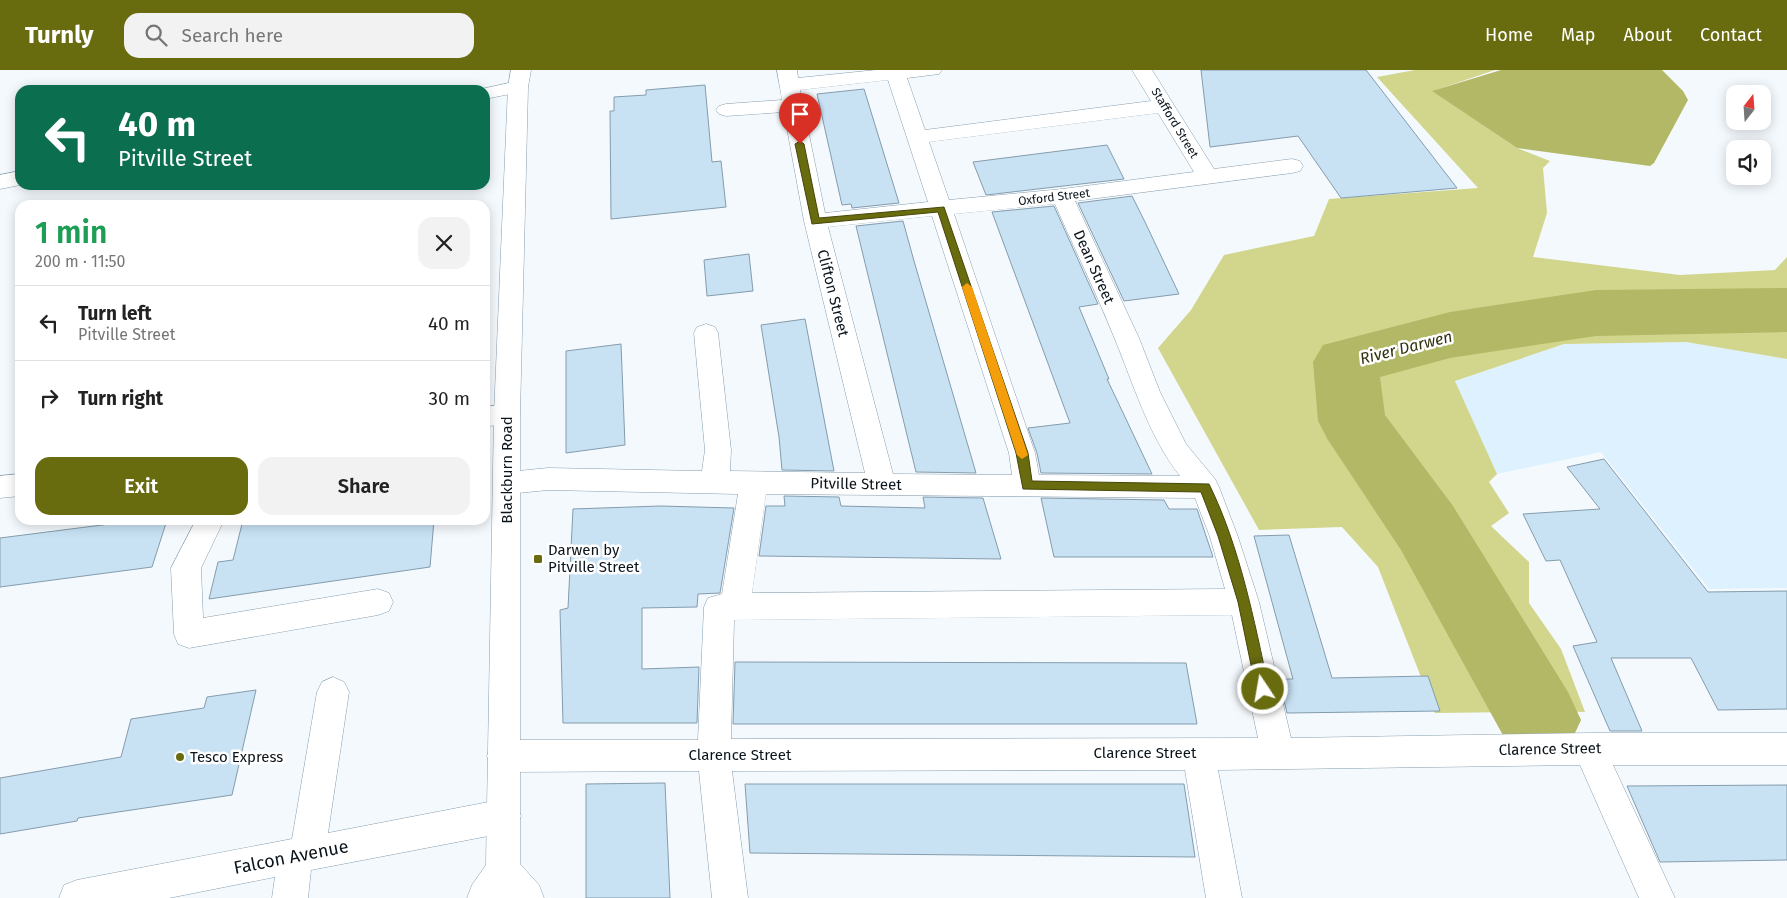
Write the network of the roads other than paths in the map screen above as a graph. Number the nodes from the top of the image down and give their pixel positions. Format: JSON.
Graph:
{"nodes":[{"id":1,"x":932,"y":70,"type":"edge"},
{"id":2,"x":1142,"y":70,"type":"edge"},
{"id":3,"x":896,"y":74,"type":"junction"},
{"id":4,"x":519,"y":78,"type":"edge"},
{"id":5,"x":789,"y":86,"type":"edge"},
{"id":6,"x":490,"y":91,"type":"edge"},
{"id":7,"x":1164,"y":106,"type":"junction"},
{"id":8,"x":726,"y":110,"type":"dead end"},
{"id":9,"x":917,"y":136,"type":"junction"},
{"id":10,"x":1292,"y":166,"type":"dead end"},
{"id":11,"x":1208,"y":177,"type":"junction"},
{"id":12,"x":15,"y":179,"type":"edge"},
{"id":13,"x":0,"y":182,"type":"edge"},
{"id":14,"x":1062,"y":196,"type":"junction"},
{"id":15,"x":941,"y":209,"type":"junction"},
{"id":16,"x":815,"y":221,"type":"junction"},
{"id":17,"x":706,"y":333,"type":"dead end"},
{"id":18,"x":496,"y":416,"type":"edge"},
{"id":19,"x":715,"y":482,"type":"junction"},
{"id":20,"x":754,"y":482,"type":"junction"},
{"id":21,"x":508,"y":483,"type":"junction"},
{"id":22,"x":882,"y":485,"type":"junction"},
{"id":23,"x":15,"y":486,"type":"edge"},
{"id":24,"x":1027,"y":486,"type":"junction"},
{"id":25,"x":0,"y":487,"type":"edge"},
{"id":26,"x":1205,"y":487,"type":"junction"},
{"id":27,"x":208,"y":525,"type":"edge"},
{"id":28,"x":378,"y":602,"type":"dead end"},
{"id":29,"x":1244,"y":602,"type":"junction"},
{"id":30,"x":735,"y":607,"type":"junction"},
{"id":31,"x":333,"y":692,"type":"dead end"},
{"id":32,"x":1589,"y":749,"type":"junction"},
{"id":33,"x":1787,"y":749,"type":"edge"},
{"id":34,"x":1198,"y":753,"type":"junction"},
{"id":35,"x":1278,"y":754,"type":"junction"},
{"id":36,"x":714,"y":755,"type":"junction"},
{"id":37,"x":503,"y":756,"type":"junction"},
{"id":38,"x":504,"y":816,"type":"junction"},
{"id":39,"x":302,"y":855,"type":"junction"},
{"id":40,"x":494,"y":884,"type":"edge"},
{"id":41,"x":77,"y":898,"type":"edge"},
{"id":42,"x":290,"y":898,"type":"edge"},
{"id":43,"x":526,"y":898,"type":"edge"},
{"id":44,"x":730,"y":898,"type":"edge"},
{"id":45,"x":1224,"y":898,"type":"edge"},
{"id":46,"x":1657,"y":898,"type":"edge"}],
"edges":[{"from":1,"to":3,"type":"main road"},
{"from":2,"to":7,"type":"main road","name":"Stafford Street"},
{"from":3,"to":5,"type":"main road"},
{"from":3,"to":9,"type":"main road"},
{"from":4,"to":6,"type":"main road"},
{"from":4,"to":18,"type":"main road","name":"Blackburn Road"},
{"from":5,"to":8,"type":"main road"},
{"from":5,"to":16,"type":"main road","name":"Clifton Street"},
{"from":7,"to":9,"type":"main road"},
{"from":7,"to":11,"type":"main road","name":"Stafford Street"},
{"from":9,"to":15,"type":"main road"},
{"from":10,"to":11,"type":"main road","name":"Oxford Street"},
{"from":11,"to":14,"type":"main road","name":"Oxford Street"},
{"from":12,"to":13,"type":"main road"},
{"from":14,"to":15,"type":"main road","name":"Oxford Street"},
{"from":14,"to":26,"type":"main road","name":"Dean Street"},
{"from":15,"to":16,"type":"main road","name":"Oxford Street"},
{"from":15,"to":24,"type":"main road"},
{"from":16,"to":22,"type":"main road","name":"Clifton Street"},
{"from":17,"to":19,"type":"main road"},
{"from":18,"to":21,"type":"main road","name":"Blackburn Road"},
{"from":19,"to":20,"type":"main road","name":"Pitville Street"},
{"from":19,"to":21,"type":"main road","name":"Pitville Street"},
{"from":20,"to":22,"type":"main road","name":"Pitville Street"},
{"from":20,"to":30,"type":"main road"},
{"from":21,"to":37,"type":"main road","name":"Blackburn Road"},
{"from":22,"to":24,"type":"main road","name":"Pitville Street"},
{"from":23,"to":25,"type":"main road"},
{"from":24,"to":26,"type":"main road","name":"Pitville Street"},
{"from":26,"to":29,"type":"main road"},
{"from":27,"to":28,"type":"main road"},
{"from":29,"to":30,"type":"main road"},
{"from":29,"to":35,"type":"main road"},
{"from":30,"to":36,"type":"main road"},
{"from":31,"to":39,"type":"main road"},
{"from":32,"to":33,"type":"main road","name":"Clarence Street"},
{"from":32,"to":35,"type":"main road","name":"Clarence Street"},
{"from":32,"to":46,"type":"main road"},
{"from":34,"to":35,"type":"main road","name":"Clarence Street"},
{"from":34,"to":36,"type":"main road","name":"Clarence Street"},
{"from":34,"to":45,"type":"main road"},
{"from":36,"to":37,"type":"main road","name":"Clarence Street"},
{"from":36,"to":44,"type":"main road"},
{"from":37,"to":38,"type":"main road","name":"Blackburn Road"},
{"from":38,"to":39,"type":"main road","name":"Falcon Avenue"},
{"from":38,"to":40,"type":"main road","name":"Blackburn Road"},
{"from":39,"to":41,"type":"main road","name":"Falcon Avenue"},
{"from":39,"to":42,"type":"main road"},
{"from":40,"to":43,"type":"main road","name":"Blackburn Road"}]}
